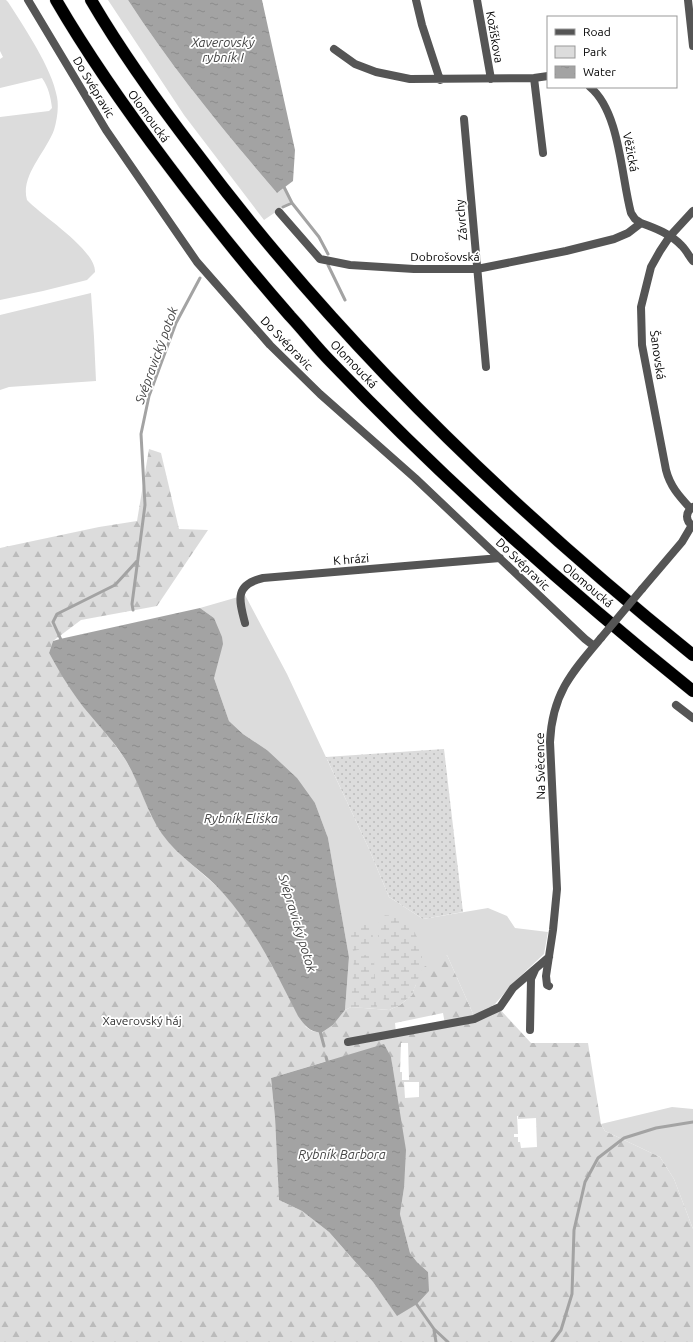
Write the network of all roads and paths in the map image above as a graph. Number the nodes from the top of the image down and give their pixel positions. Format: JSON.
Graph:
{"nodes":[{"id":1,"x":28,"y":0,"type":"edge"},
{"id":2,"x":56,"y":0,"type":"edge"},
{"id":3,"x":91,"y":0,"type":"edge"},
{"id":4,"x":416,"y":0,"type":"edge"},
{"id":5,"x":477,"y":0,"type":"edge"},
{"id":6,"x":688,"y":0,"type":"edge"},
{"id":7,"x":693,"y":46,"type":"edge"},
{"id":8,"x":334,"y":48,"type":"dead end"},
{"id":9,"x":547,"y":76,"type":"edge"},
{"id":10,"x":534,"y":78,"type":"junction"},
{"id":11,"x":491,"y":79,"type":"junction"},
{"id":12,"x":440,"y":80,"type":"junction"},
{"id":13,"x":591,"y":88,"type":"edge"},
{"id":14,"x":464,"y":119,"type":"dead end"},
{"id":15,"x":543,"y":153,"type":"dead end"},
{"id":16,"x":693,"y":210,"type":"edge"},
{"id":17,"x":279,"y":212,"type":"dead end"},
{"id":18,"x":641,"y":223,"type":"junction"},
{"id":19,"x":670,"y":236,"type":"junction"},
{"id":20,"x":693,"y":261,"type":"edge"},
{"id":21,"x":477,"y":269,"type":"junction"},
{"id":22,"x":486,"y":367,"type":"dead end"},
{"id":23,"x":692,"y":507,"type":"edge"},
{"id":24,"x":692,"y":526,"type":"edge"},
{"id":25,"x":500,"y":558,"type":"junction"},
{"id":26,"x":245,"y":623,"type":"dead end"},
{"id":27,"x":594,"y":646,"type":"junction"},
{"id":28,"x":693,"y":655,"type":"edge"},
{"id":29,"x":693,"y":692,"type":"edge"},
{"id":30,"x":676,"y":705,"type":"dead end"},
{"id":31,"x":693,"y":718,"type":"edge"},
{"id":32,"x":549,"y":956,"type":"junction"},
{"id":33,"x":536,"y":967,"type":"junction"},
{"id":34,"x":549,"y":986,"type":"dead end"},
{"id":35,"x":530,"y":1030,"type":"dead end"},
{"id":36,"x":348,"y":1042,"type":"dead end"}],
"edges":[{"from":1,"to":25,"type":"street","name":"Do Svépravic"},
{"from":2,"to":29,"type":"highway","name":"Olomoucká"},
{"from":3,"to":28,"type":"highway","name":"Olomoucká"},
{"from":4,"to":12,"type":"street"},
{"from":5,"to":11,"type":"street","name":"Kožíškova"},
{"from":6,"to":7,"type":"street"},
{"from":8,"to":12,"type":"street"},
{"from":9,"to":10,"type":"street"},
{"from":10,"to":11,"type":"street"},
{"from":10,"to":15,"type":"street"},
{"from":11,"to":12,"type":"street"},
{"from":13,"to":18,"type":"street","name":"Věžická"},
{"from":14,"to":21,"type":"street","name":"Závrchy"},
{"from":16,"to":19,"type":"street","name":"Šanovská"},
{"from":17,"to":21,"type":"street","name":"Dobrošovská"},
{"from":18,"to":19,"type":"street"},
{"from":18,"to":21,"type":"street","name":"Dobrošovská"},
{"from":19,"to":20,"type":"street"},
{"from":19,"to":23,"type":"street","name":"Šanovská"},
{"from":21,"to":22,"type":"street","name":"Závrchy"},
{"from":23,"to":24,"type":"street","name":"Na Svěcence"},
{"from":24,"to":27,"type":"street","name":"Na Svěcence","bridge":true},
{"from":25,"to":26,"type":"street","name":"K hrázi"},
{"from":25,"to":27,"type":"street","name":"Do Svépravic"},
{"from":27,"to":32,"type":"street","name":"Na Svěcence"},
{"from":30,"to":31,"type":"street"},
{"from":32,"to":33,"type":"street"},
{"from":32,"to":34,"type":"street","name":"Na Svěcence"},
{"from":33,"to":35,"type":"street"},
{"from":33,"to":36,"type":"street"}]}
